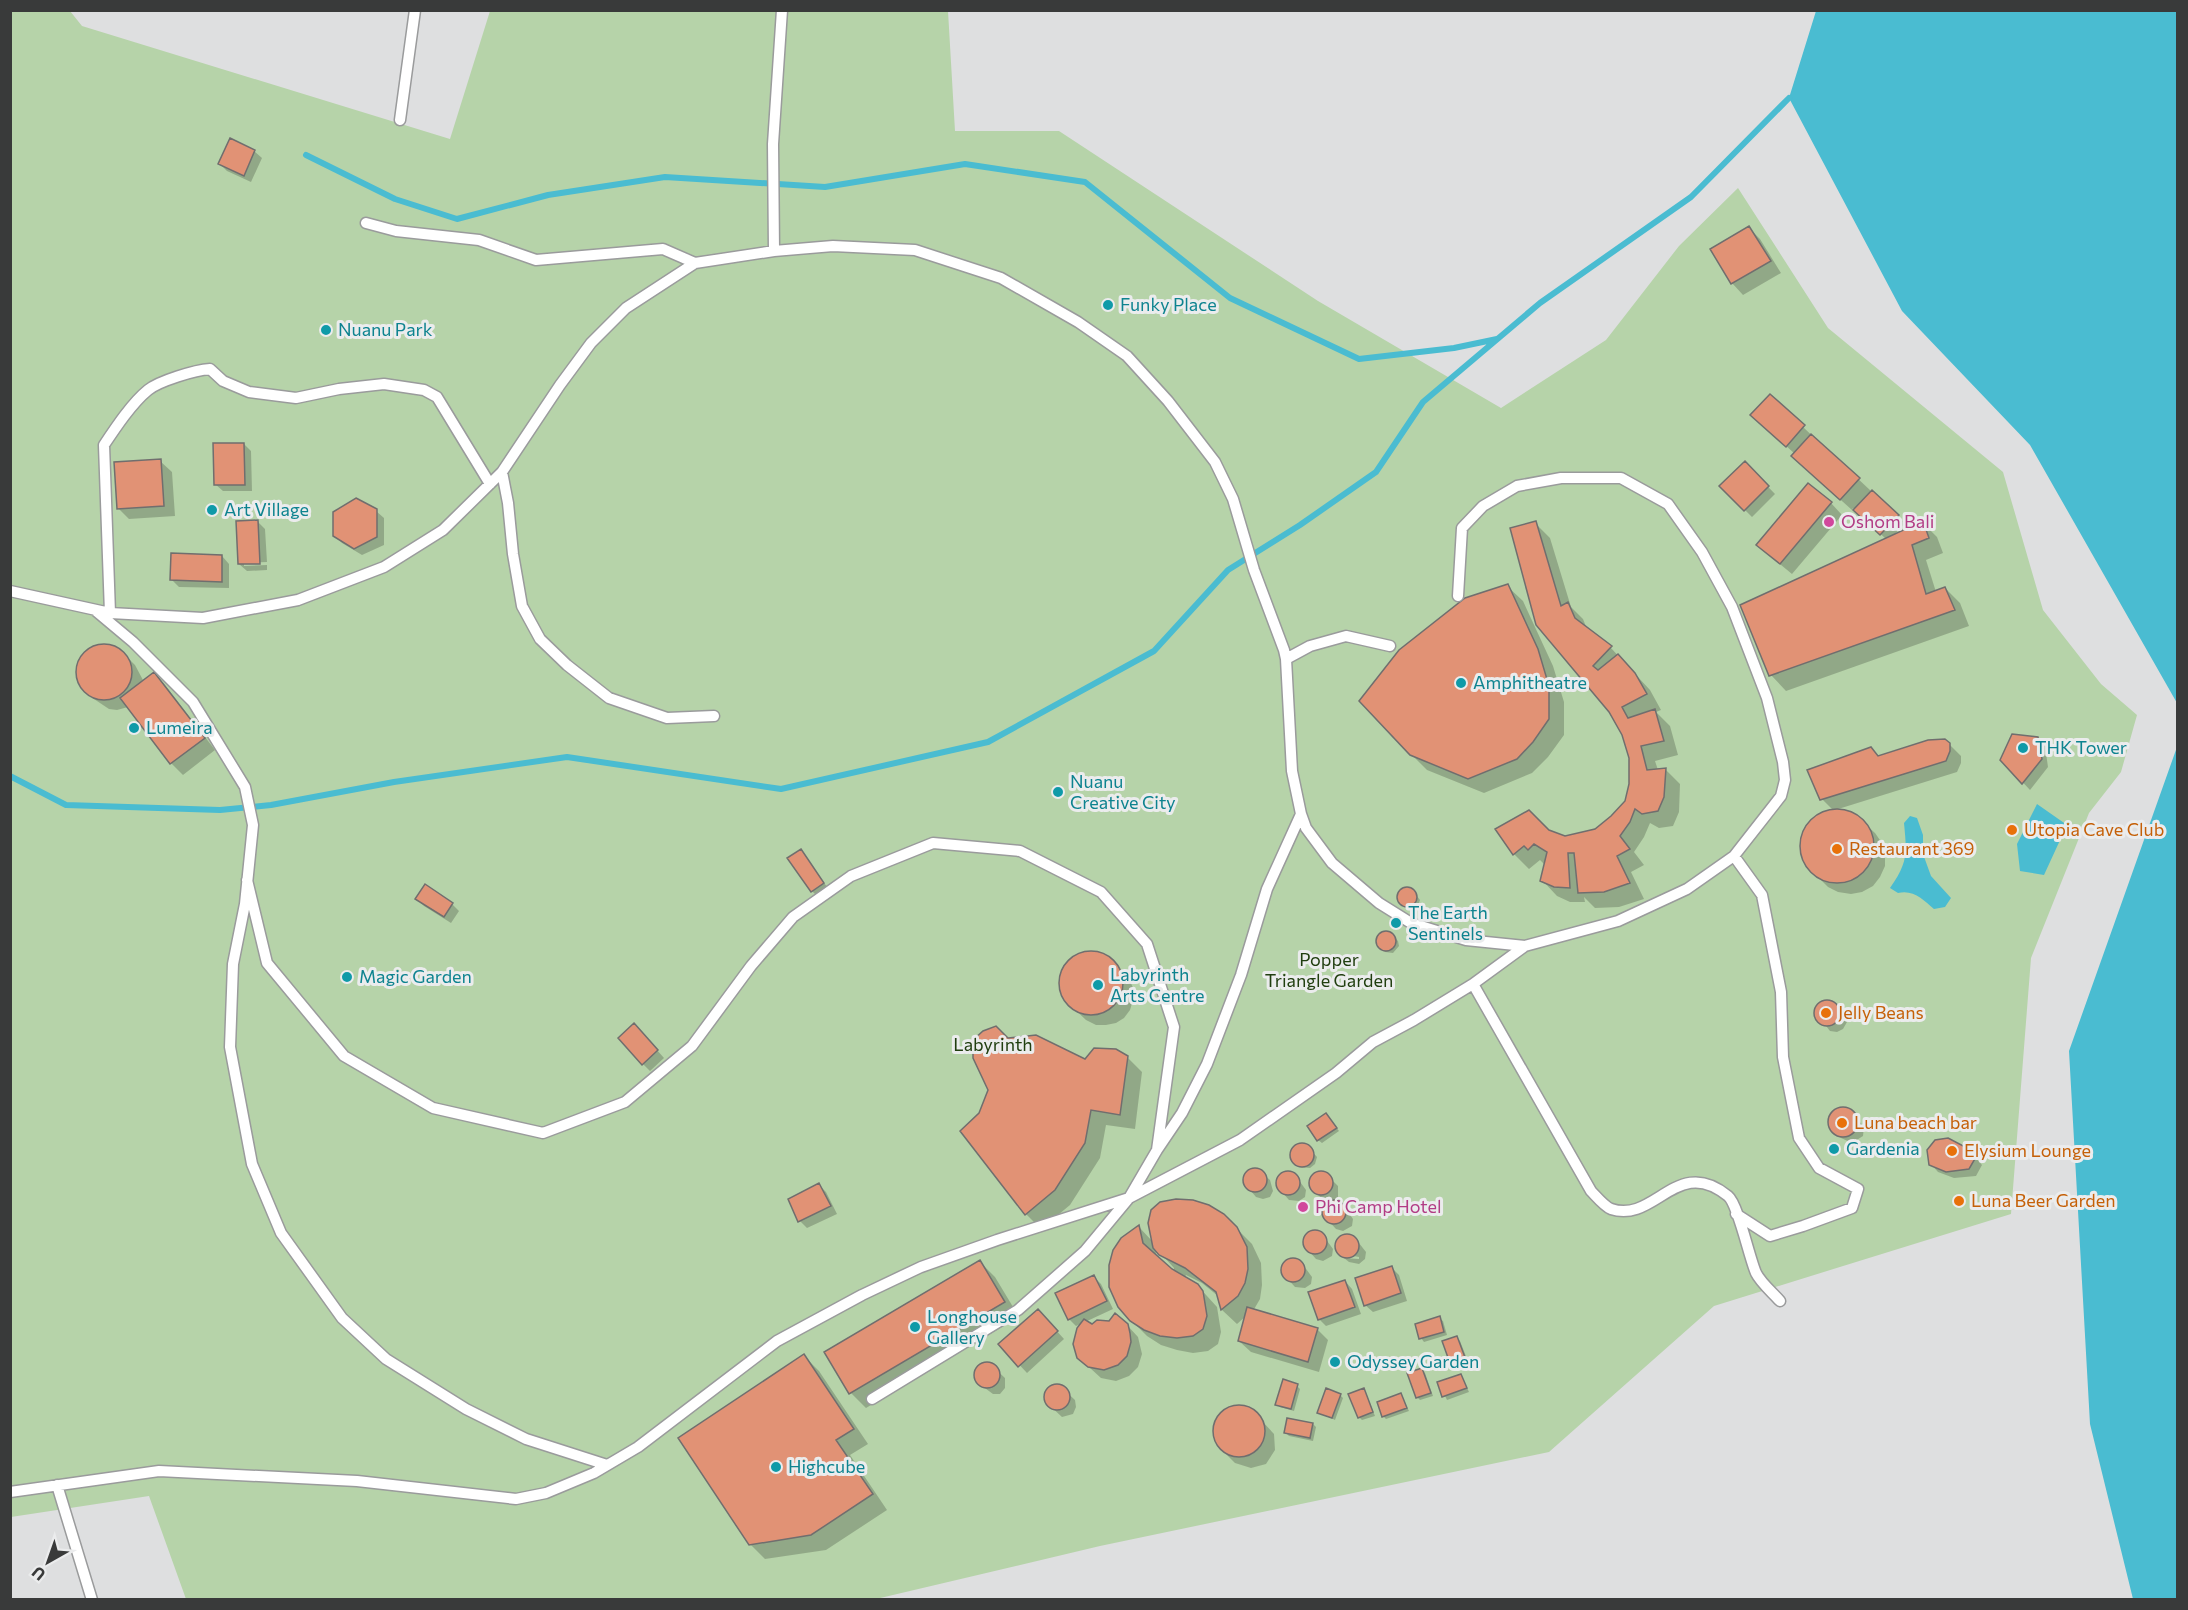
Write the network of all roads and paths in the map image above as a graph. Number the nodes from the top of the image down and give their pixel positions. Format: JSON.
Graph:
{"nodes":[{"id":1,"x":415,"y":10,"type":"edge"},
{"id":2,"x":782,"y":10,"type":"edge"},
{"id":3,"x":400,"y":120,"type":"dead end"},
{"id":4,"x":366,"y":223,"type":"dead end"},
{"id":5,"x":774,"y":251,"type":"junction"},
{"id":6,"x":695,"y":263,"type":"junction"},
{"id":7,"x":502,"y":472,"type":"junction"},
{"id":8,"x":490,"y":484,"type":"junction"},
{"id":9,"x":10,"y":591,"type":"edge"},
{"id":10,"x":1458,"y":596,"type":"dead end"},
{"id":11,"x":92,"y":608,"type":"junction"},
{"id":12,"x":110,"y":613,"type":"junction"},
{"id":13,"x":1390,"y":646,"type":"dead end"},
{"id":14,"x":1286,"y":659,"type":"junction"},
{"id":15,"x":714,"y":716,"type":"dead end"},
{"id":16,"x":1301,"y":814,"type":"junction"},
{"id":17,"x":1734,"y":856,"type":"junction"},
{"id":18,"x":246,"y":880,"type":"junction"},
{"id":19,"x":1525,"y":946,"type":"junction"},
{"id":20,"x":1473,"y":984,"type":"junction"},
{"id":21,"x":1156,"y":1150,"type":"junction"},
{"id":22,"x":1129,"y":1198,"type":"junction"},
{"id":23,"x":1736,"y":1214,"type":"junction"},
{"id":24,"x":1780,"y":1301,"type":"dead end"},
{"id":25,"x":872,"y":1399,"type":"dead end"},
{"id":26,"x":607,"y":1465,"type":"junction"},
{"id":27,"x":57,"y":1485,"type":"junction"},
{"id":28,"x":10,"y":1492,"type":"edge"},
{"id":29,"x":92,"y":1599,"type":"edge"}],
"edges":[{"from":1,"to":3,"type":"lane"},
{"from":2,"to":5,"type":"lane"},
{"from":4,"to":6,"type":"lane"},
{"from":5,"to":6,"type":"lane"},
{"from":5,"to":14,"type":"lane"},
{"from":6,"to":7,"type":"lane"},
{"from":7,"to":8,"type":"lane"},
{"from":7,"to":15,"type":"lane"},
{"from":8,"to":12,"type":"lane"},
{"from":8,"to":12,"type":"lane"},
{"from":9,"to":11,"type":"lane"},
{"from":10,"to":17,"type":"lane"},
{"from":11,"to":12,"type":"lane"},
{"from":11,"to":18,"type":"lane"},
{"from":13,"to":14,"type":"lane"},
{"from":14,"to":16,"type":"lane"},
{"from":16,"to":19,"type":"lane"},
{"from":16,"to":21,"type":"lane"},
{"from":17,"to":19,"type":"lane"},
{"from":17,"to":23,"type":"lane"},
{"from":18,"to":21,"type":"lane"},
{"from":18,"to":26,"type":"lane"},
{"from":19,"to":20,"type":"lane"},
{"from":20,"to":22,"type":"lane"},
{"from":20,"to":23,"type":"lane"},
{"from":21,"to":22,"type":"lane"},
{"from":22,"to":25,"type":"lane"},
{"from":22,"to":26,"type":"lane"},
{"from":23,"to":24,"type":"lane"},
{"from":26,"to":27,"type":"lane"},
{"from":27,"to":28,"type":"lane"},
{"from":27,"to":29,"type":"lane"}]}
